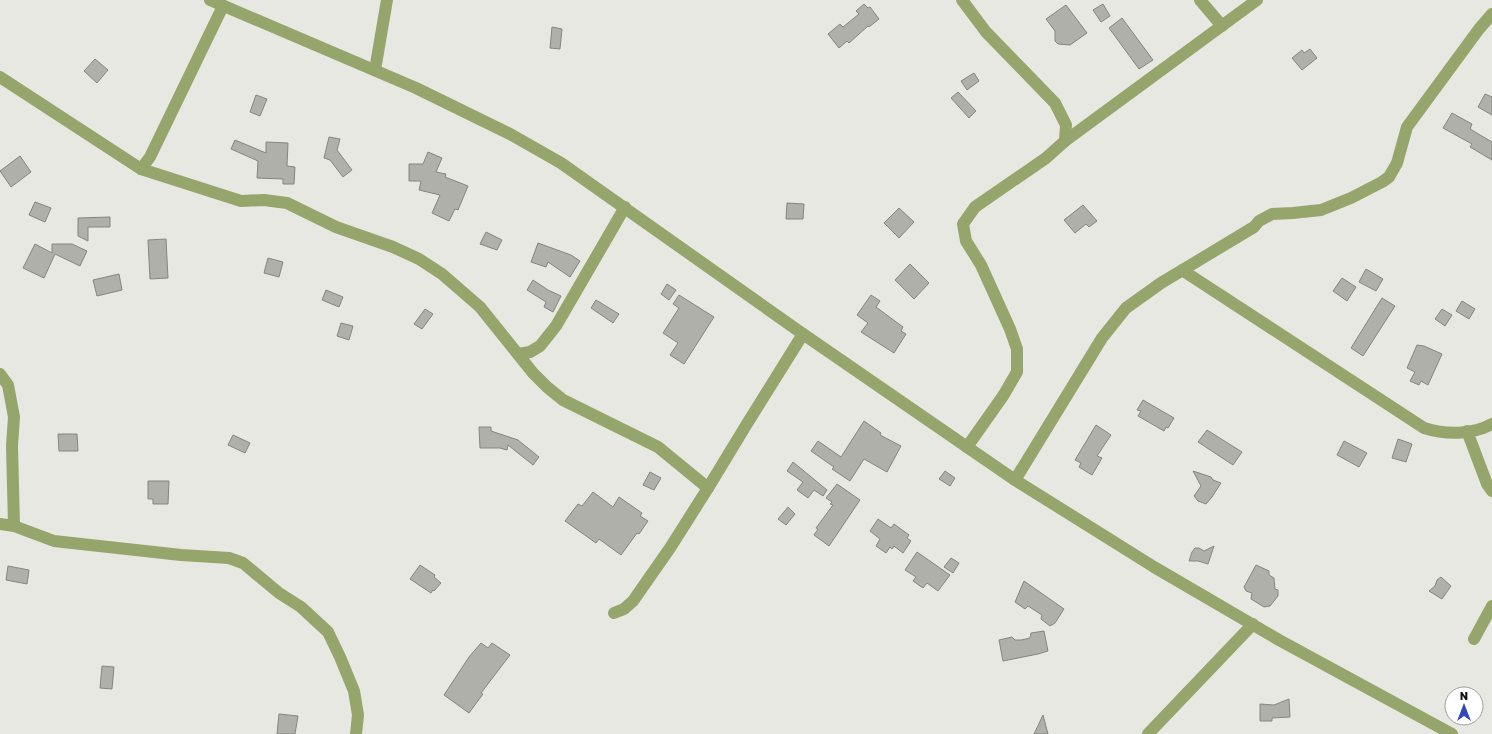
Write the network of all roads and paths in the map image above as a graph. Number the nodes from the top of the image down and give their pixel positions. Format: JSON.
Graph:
{"nodes":[{"id":1,"x":211,"y":0,"type":"edge"},
{"id":2,"x":387,"y":0,"type":"edge"},
{"id":3,"x":962,"y":0,"type":"edge"},
{"id":4,"x":1200,"y":0,"type":"edge"},
{"id":5,"x":1257,"y":0,"type":"edge"},
{"id":6,"x":223,"y":6,"type":"junction"},
{"id":7,"x":1492,"y":14,"type":"edge"},
{"id":8,"x":1222,"y":26,"type":"junction"},
{"id":9,"x":375,"y":70,"type":"junction"},
{"id":10,"x":0,"y":77,"type":"edge"},
{"id":11,"x":1065,"y":141,"type":"junction"},
{"id":12,"x":141,"y":169,"type":"junction"},
{"id":13,"x":625,"y":208,"type":"junction"},
{"id":14,"x":1182,"y":270,"type":"junction"},
{"id":15,"x":804,"y":334,"type":"junction"},
{"id":16,"x":518,"y":354,"type":"junction"},
{"id":17,"x":0,"y":374,"type":"edge"},
{"id":18,"x":1492,"y":424,"type":"edge"},
{"id":19,"x":1467,"y":431,"type":"junction"},
{"id":20,"x":967,"y":447,"type":"junction"},
{"id":21,"x":1015,"y":480,"type":"junction"},
{"id":22,"x":708,"y":488,"type":"junction"},
{"id":23,"x":1492,"y":491,"type":"edge"},
{"id":24,"x":0,"y":524,"type":"edge"},
{"id":25,"x":14,"y":526,"type":"junction"},
{"id":26,"x":1492,"y":606,"type":"edge"},
{"id":27,"x":614,"y":613,"type":"dead end"},
{"id":28,"x":1253,"y":624,"type":"junction"},
{"id":29,"x":1474,"y":638,"type":"dead end"},
{"id":30,"x":356,"y":734,"type":"edge"},
{"id":31,"x":1148,"y":734,"type":"edge"},
{"id":32,"x":1452,"y":734,"type":"edge"}],
"edges":[{"from":1,"to":6,"type":"street"},
{"from":2,"to":9,"type":"street"},
{"from":3,"to":11,"type":"street"},
{"from":4,"to":8,"type":"street"},
{"from":5,"to":8,"type":"street"},
{"from":6,"to":9,"type":"street"},
{"from":6,"to":12,"type":"street"},
{"from":7,"to":14,"type":"street"},
{"from":8,"to":11,"type":"street"},
{"from":9,"to":13,"type":"street"},
{"from":10,"to":12,"type":"street"},
{"from":11,"to":20,"type":"street"},
{"from":12,"to":16,"type":"street"},
{"from":13,"to":15,"type":"street"},
{"from":13,"to":16,"type":"street"},
{"from":14,"to":19,"type":"street"},
{"from":14,"to":21,"type":"street"},
{"from":15,"to":20,"type":"street"},
{"from":15,"to":22,"type":"street"},
{"from":16,"to":22,"type":"street"},
{"from":17,"to":25,"type":"street"},
{"from":18,"to":19,"type":"street"},
{"from":19,"to":23,"type":"street"},
{"from":20,"to":21,"type":"street"},
{"from":21,"to":28,"type":"street"},
{"from":22,"to":27,"type":"street"},
{"from":24,"to":25,"type":"street"},
{"from":25,"to":30,"type":"street"},
{"from":26,"to":29,"type":"street"},
{"from":28,"to":31,"type":"street"},
{"from":28,"to":32,"type":"street"}]}
